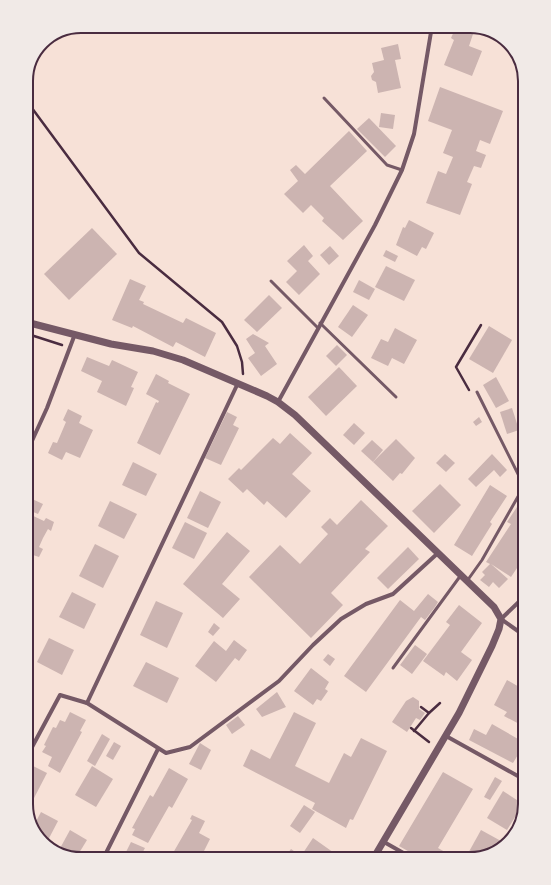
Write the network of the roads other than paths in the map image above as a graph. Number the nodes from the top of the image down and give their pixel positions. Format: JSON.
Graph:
{"nodes":[{"id":1,"x":430,"y":33,"type":"edge"},
{"id":2,"x":324,"y":98,"type":"dead end"},
{"id":3,"x":402,"y":170,"type":"junction"},
{"id":4,"x":271,"y":281,"type":"dead end"},
{"id":5,"x":320,"y":323,"type":"junction"},
{"id":6,"x":33,"y":324,"type":"edge"},
{"id":7,"x":318,"y":328,"type":"junction"},
{"id":8,"x":75,"y":334,"type":"junction"},
{"id":9,"x":241,"y":385,"type":"junction"},
{"id":10,"x":477,"y":392,"type":"road end"},
{"id":11,"x":396,"y":397,"type":"dead end"},
{"id":12,"x":278,"y":402,"type":"junction"},
{"id":13,"x":33,"y":437,"type":"edge"},
{"id":14,"x":518,"y":474,"type":"edge"},
{"id":15,"x":518,"y":497,"type":"edge"},
{"id":16,"x":438,"y":554,"type":"junction"},
{"id":17,"x":461,"y":575,"type":"junction"},
{"id":18,"x":467,"y":581,"type":"junction"},
{"id":19,"x":518,"y":603,"type":"edge"},
{"id":20,"x":501,"y":619,"type":"junction"},
{"id":21,"x":518,"y":631,"type":"edge"},
{"id":22,"x":392,"y":668,"type":"dead end"},
{"id":23,"x":87,"y":702,"type":"junction"},
{"id":24,"x":446,"y":736,"type":"junction"},
{"id":25,"x":33,"y":744,"type":"edge"},
{"id":26,"x":158,"y":749,"type":"junction"},
{"id":27,"x":518,"y":776,"type":"edge"},
{"id":28,"x":384,"y":842,"type":"junction"},
{"id":29,"x":107,"y":852,"type":"edge"},
{"id":30,"x":378,"y":852,"type":"edge"},
{"id":31,"x":402,"y":852,"type":"edge"}],
"edges":[{"from":1,"to":3,"type":"street"},
{"from":2,"to":3,"type":"lane"},
{"from":3,"to":5,"type":"street"},
{"from":4,"to":7,"type":"lane"},
{"from":5,"to":7,"type":"street"},
{"from":5,"to":11,"type":"lane"},
{"from":6,"to":8,"type":"street"},
{"from":7,"to":12,"type":"street"},
{"from":8,"to":9,"type":"street"},
{"from":8,"to":13,"type":"street"},
{"from":9,"to":12,"type":"street"},
{"from":9,"to":23,"type":"street"},
{"from":10,"to":14,"type":"lane"},
{"from":12,"to":16,"type":"street"},
{"from":15,"to":18,"type":"lane"},
{"from":16,"to":17,"type":"street"},
{"from":16,"to":26,"type":"street"},
{"from":17,"to":18,"type":"street"},
{"from":17,"to":22,"type":"lane"},
{"from":18,"to":20,"type":"street"},
{"from":19,"to":20,"type":"street"},
{"from":20,"to":21,"type":"street"},
{"from":20,"to":24,"type":"street"},
{"from":23,"to":25,"type":"street"},
{"from":23,"to":26,"type":"street"},
{"from":24,"to":27,"type":"street"},
{"from":24,"to":28,"type":"street"},
{"from":26,"to":29,"type":"street"},
{"from":28,"to":30,"type":"street"},
{"from":28,"to":31,"type":"street"}]}
